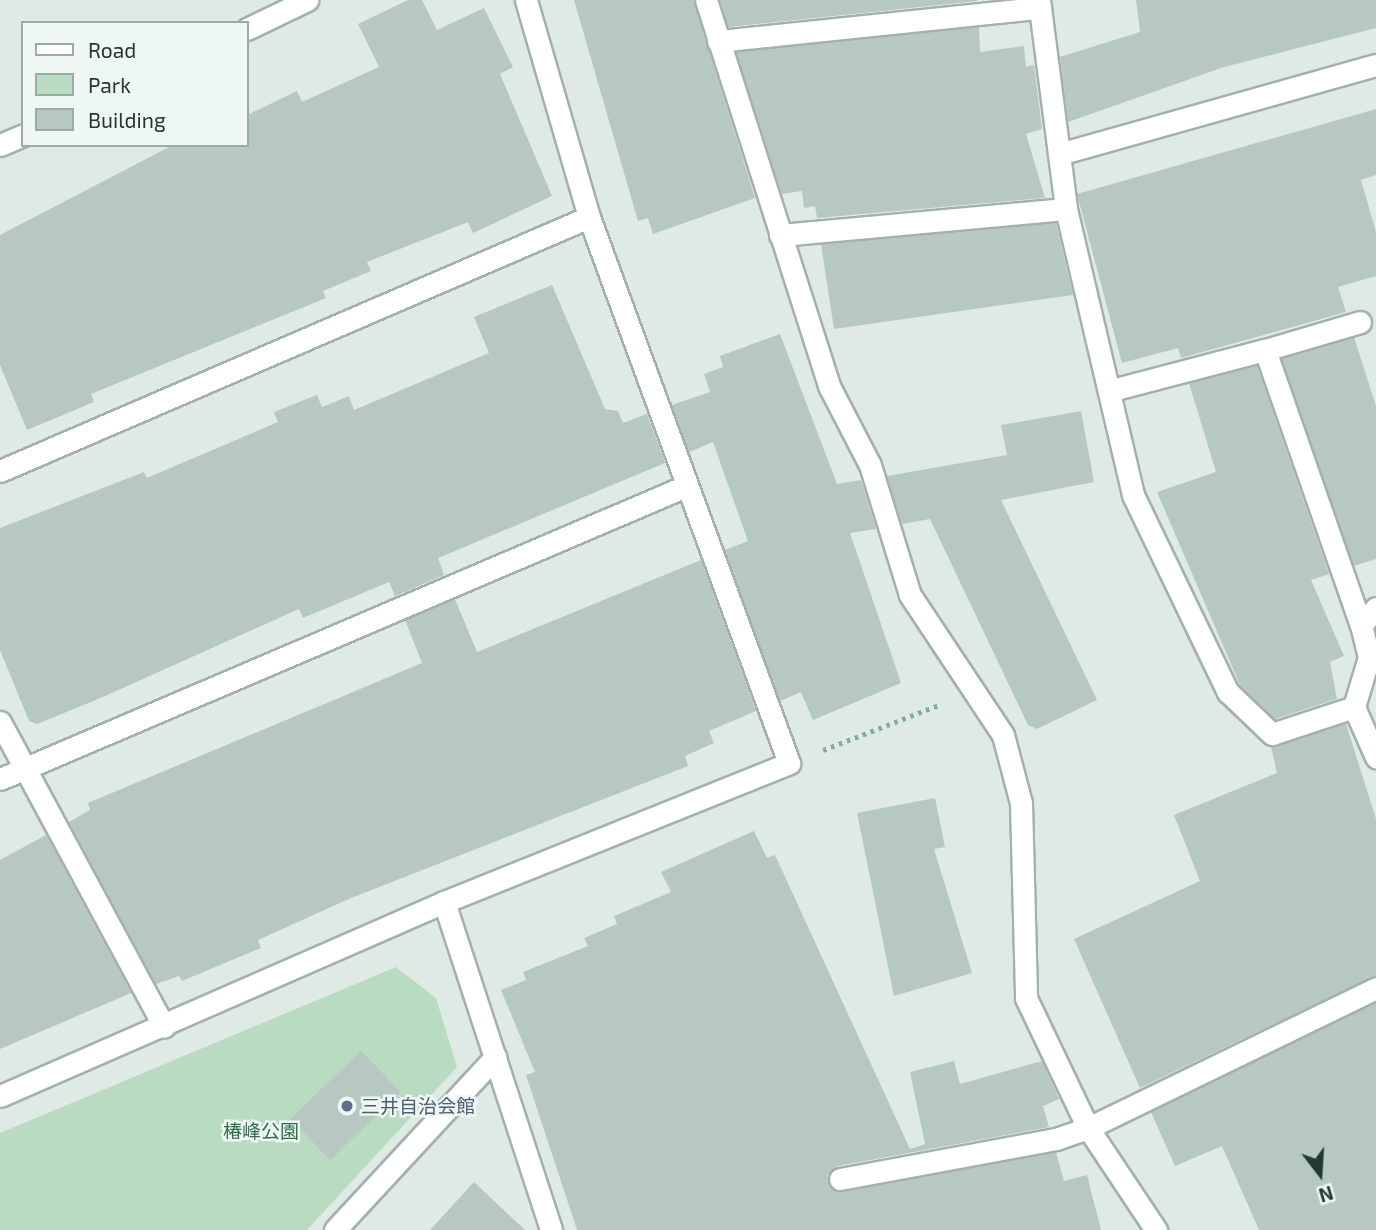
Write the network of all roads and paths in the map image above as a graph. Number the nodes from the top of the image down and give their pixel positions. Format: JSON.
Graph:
{"nodes":[{"id":1,"x":307,"y":0,"type":"edge"},
{"id":2,"x":526,"y":0,"type":"edge"},
{"id":3,"x":706,"y":0,"type":"edge"},
{"id":4,"x":1040,"y":4,"type":"edge"},
{"id":5,"x":248,"y":29,"type":"edge"},
{"id":6,"x":718,"y":41,"type":"junction"},
{"id":7,"x":1376,"y":65,"type":"edge"},
{"id":8,"x":21,"y":136,"type":"edge"},
{"id":9,"x":0,"y":145,"type":"edge"},
{"id":10,"x":1059,"y":154,"type":"junction"},
{"id":11,"x":1066,"y":209,"type":"junction"},
{"id":12,"x":589,"y":217,"type":"junction"},
{"id":13,"x":780,"y":235,"type":"junction"},
{"id":14,"x":1360,"y":322,"type":"dead end"},
{"id":15,"x":1265,"y":350,"type":"junction"},
{"id":16,"x":1112,"y":390,"type":"junction"},
{"id":17,"x":0,"y":471,"type":"edge"},
{"id":18,"x":685,"y":486,"type":"junction"},
{"id":19,"x":1376,"y":608,"type":"edge"},
{"id":20,"x":1361,"y":625,"type":"junction"},
{"id":21,"x":977,"y":690,"type":"junction"},
{"id":22,"x":1354,"y":707,"type":"junction"},
{"id":23,"x":0,"y":722,"type":"edge"},
{"id":24,"x":1376,"y":757,"type":"edge"},
{"id":25,"x":789,"y":763,"type":"junction"},
{"id":26,"x":23,"y":766,"type":"junction"},
{"id":27,"x":0,"y":779,"type":"edge"},
{"id":28,"x":444,"y":902,"type":"junction"},
{"id":29,"x":1376,"y":988,"type":"edge"},
{"id":30,"x":164,"y":1027,"type":"junction"},
{"id":31,"x":495,"y":1057,"type":"junction"},
{"id":32,"x":0,"y":1096,"type":"edge"},
{"id":33,"x":1088,"y":1128,"type":"junction"},
{"id":34,"x":839,"y":1179,"type":"dead end"},
{"id":35,"x":335,"y":1230,"type":"edge"},
{"id":36,"x":551,"y":1230,"type":"edge"},
{"id":37,"x":1156,"y":1230,"type":"edge"}],
"edges":[{"from":1,"to":5,"type":"street"},
{"from":2,"to":12,"type":"street"},
{"from":3,"to":6,"type":"street"},
{"from":4,"to":6,"type":"street"},
{"from":4,"to":10,"type":"street"},
{"from":6,"to":13,"type":"street"},
{"from":7,"to":10,"type":"street"},
{"from":8,"to":9,"type":"street"},
{"from":10,"to":11,"type":"street"},
{"from":11,"to":13,"type":"street"},
{"from":11,"to":16,"type":"street"},
{"from":12,"to":17,"type":"street"},
{"from":12,"to":18,"type":"street"},
{"from":13,"to":21,"type":"street"},
{"from":14,"to":15,"type":"street"},
{"from":15,"to":16,"type":"street"},
{"from":15,"to":20,"type":"street"},
{"from":16,"to":22,"type":"street"},
{"from":18,"to":25,"type":"street"},
{"from":18,"to":26,"type":"street"},
{"from":19,"to":20,"type":"street"},
{"from":20,"to":22,"type":"street"},
{"from":21,"to":25,"type":"path"},
{"from":21,"to":33,"type":"street"},
{"from":22,"to":24,"type":"street"},
{"from":23,"to":26,"type":"street"},
{"from":25,"to":28,"type":"street"},
{"from":26,"to":27,"type":"street"},
{"from":26,"to":30,"type":"street"},
{"from":28,"to":30,"type":"street"},
{"from":28,"to":31,"type":"street"},
{"from":29,"to":33,"type":"street"},
{"from":30,"to":32,"type":"street"},
{"from":31,"to":35,"type":"street"},
{"from":31,"to":36,"type":"street"},
{"from":33,"to":34,"type":"street"},
{"from":33,"to":37,"type":"street"}]}
